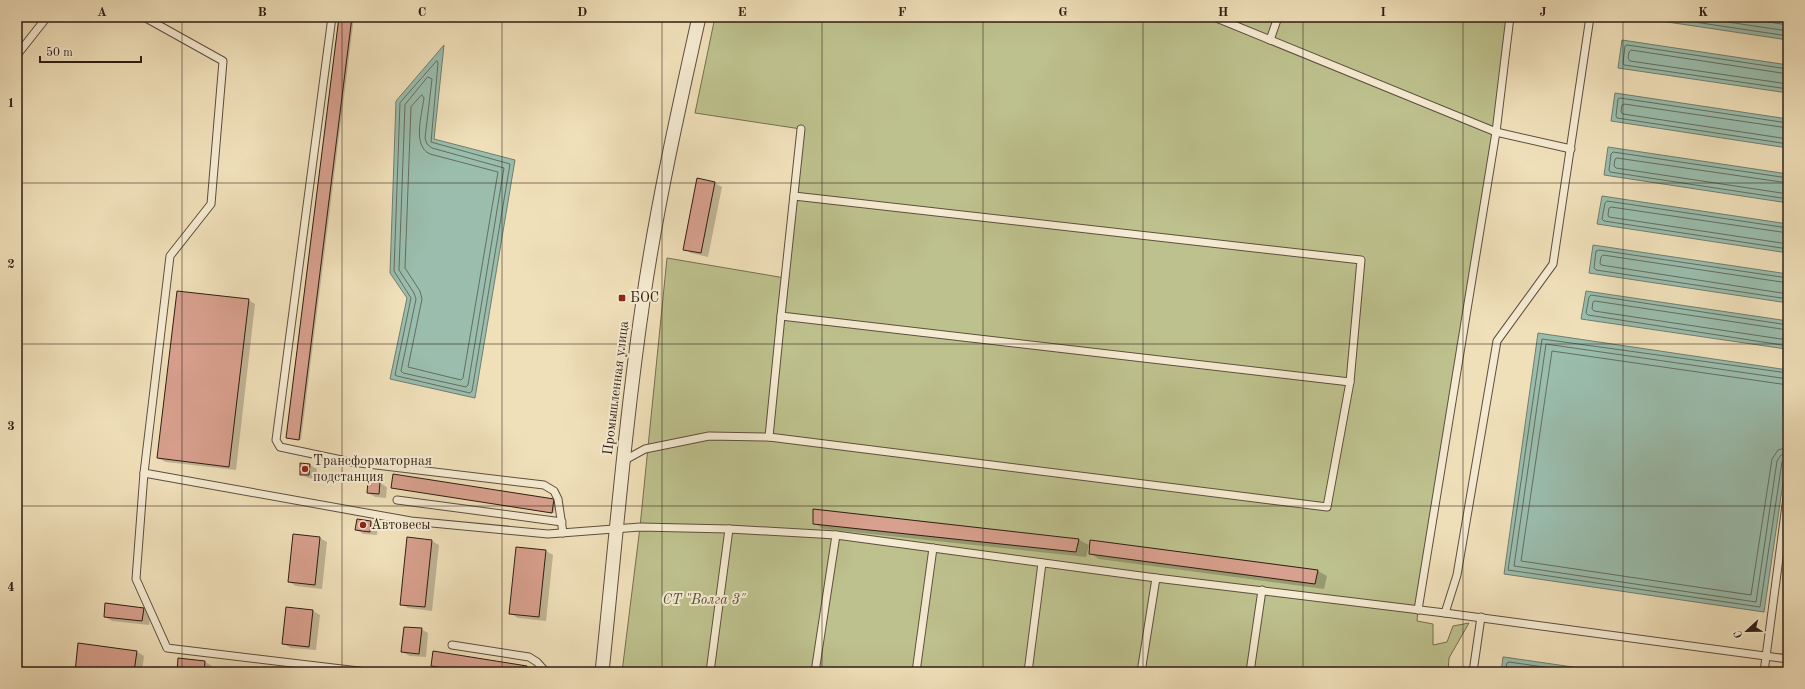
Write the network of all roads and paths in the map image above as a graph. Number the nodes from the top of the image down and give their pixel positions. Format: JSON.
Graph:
{"nodes":[{"id":1,"x":47,"y":17,"type":"edge"},
{"id":2,"x":144,"y":17,"type":"edge"},
{"id":3,"x":332,"y":17,"type":"edge"},
{"id":4,"x":699,"y":17,"type":"edge"},
{"id":5,"x":1214,"y":17,"type":"edge"},
{"id":6,"x":1278,"y":17,"type":"edge"},
{"id":7,"x":1510,"y":17,"type":"edge"},
{"id":8,"x":1590,"y":17,"type":"edge"},
{"id":9,"x":1270,"y":40,"type":"junction"},
{"id":10,"x":17,"y":56,"type":"edge"},
{"id":11,"x":801,"y":129,"type":"dead end"},
{"id":12,"x":1496,"y":132,"type":"junction"},
{"id":13,"x":1571,"y":149,"type":"junction"},
{"id":14,"x":794,"y":196,"type":"junction"},
{"id":15,"x":781,"y":316,"type":"junction"},
{"id":16,"x":1350,"y":382,"type":"junction"},
{"id":17,"x":769,"y":437,"type":"junction"},
{"id":18,"x":623,"y":461,"type":"junction"},
{"id":19,"x":144,"y":473,"type":"junction"},
{"id":20,"x":1788,"y":490,"type":"edge"},
{"id":21,"x":397,"y":500,"type":"dead end"},
{"id":22,"x":562,"y":522,"type":"junction"},
{"id":23,"x":617,"y":529,"type":"junction"},
{"id":24,"x":729,"y":529,"type":"junction"},
{"id":25,"x":563,"y":533,"type":"junction"},
{"id":26,"x":836,"y":535,"type":"junction"},
{"id":27,"x":933,"y":548,"type":"junction"},
{"id":28,"x":1042,"y":563,"type":"junction"},
{"id":29,"x":1156,"y":578,"type":"junction"},
{"id":30,"x":1262,"y":590,"type":"junction"},
{"id":31,"x":1418,"y":610,"type":"junction"},
{"id":32,"x":1445,"y":613,"type":"junction"},
{"id":33,"x":1481,"y":618,"type":"junction"},
{"id":34,"x":452,"y":645,"type":"dead end"},
{"id":35,"x":1765,"y":655,"type":"junction"},
{"id":36,"x":1788,"y":659,"type":"edge"},
{"id":37,"x":312,"y":669,"type":"edge"},
{"id":38,"x":368,"y":672,"type":"edge"},
{"id":39,"x":546,"y":672,"type":"edge"},
{"id":40,"x":602,"y":672,"type":"edge"},
{"id":41,"x":710,"y":672,"type":"edge"},
{"id":42,"x":815,"y":672,"type":"edge"},
{"id":43,"x":916,"y":672,"type":"edge"},
{"id":44,"x":1028,"y":672,"type":"edge"},
{"id":45,"x":1141,"y":672,"type":"edge"},
{"id":46,"x":1250,"y":672,"type":"edge"},
{"id":47,"x":1473,"y":672,"type":"edge"},
{"id":48,"x":1764,"y":672,"type":"edge"}],
"edges":[{"from":1,"to":10,"type":"lane"},
{"from":2,"to":19,"type":"lane"},
{"from":3,"to":22,"type":"lane"},
{"from":4,"to":18,"type":"street","name":"Промышленная улица"},
{"from":5,"to":9,"type":"lane"},
{"from":6,"to":9,"type":"lane"},
{"from":7,"to":12,"type":"lane"},
{"from":8,"to":13,"type":"lane"},
{"from":9,"to":12,"type":"lane"},
{"from":11,"to":14,"type":"lane"},
{"from":12,"to":13,"type":"lane"},
{"from":12,"to":31,"type":"lane"},
{"from":13,"to":32,"type":"lane"},
{"from":14,"to":15,"type":"lane"},
{"from":14,"to":16,"type":"lane"},
{"from":15,"to":16,"type":"lane"},
{"from":15,"to":17,"type":"lane"},
{"from":16,"to":17,"type":"lane"},
{"from":17,"to":18,"type":"lane"},
{"from":18,"to":23,"type":"street","name":"Промышленная улица"},
{"from":19,"to":25,"type":"lane"},
{"from":19,"to":37,"type":"lane"},
{"from":20,"to":35,"type":"lane"},
{"from":21,"to":22,"type":"lane"},
{"from":22,"to":25,"type":"lane"},
{"from":23,"to":24,"type":"lane"},
{"from":23,"to":25,"type":"lane"},
{"from":23,"to":40,"type":"street","name":"Промышленная улица"},
{"from":24,"to":26,"type":"lane"},
{"from":24,"to":41,"type":"lane"},
{"from":26,"to":27,"type":"lane"},
{"from":26,"to":42,"type":"lane"},
{"from":27,"to":28,"type":"lane"},
{"from":27,"to":43,"type":"lane"},
{"from":28,"to":29,"type":"lane"},
{"from":28,"to":44,"type":"lane"},
{"from":29,"to":30,"type":"lane"},
{"from":29,"to":45,"type":"lane"},
{"from":30,"to":31,"type":"lane"},
{"from":30,"to":46,"type":"lane"},
{"from":31,"to":32,"type":"lane"},
{"from":32,"to":33,"type":"lane"},
{"from":33,"to":35,"type":"lane"},
{"from":33,"to":47,"type":"lane"},
{"from":34,"to":39,"type":"lane"},
{"from":35,"to":36,"type":"lane"},
{"from":35,"to":48,"type":"lane"},
{"from":37,"to":38,"type":"lane"}]}
